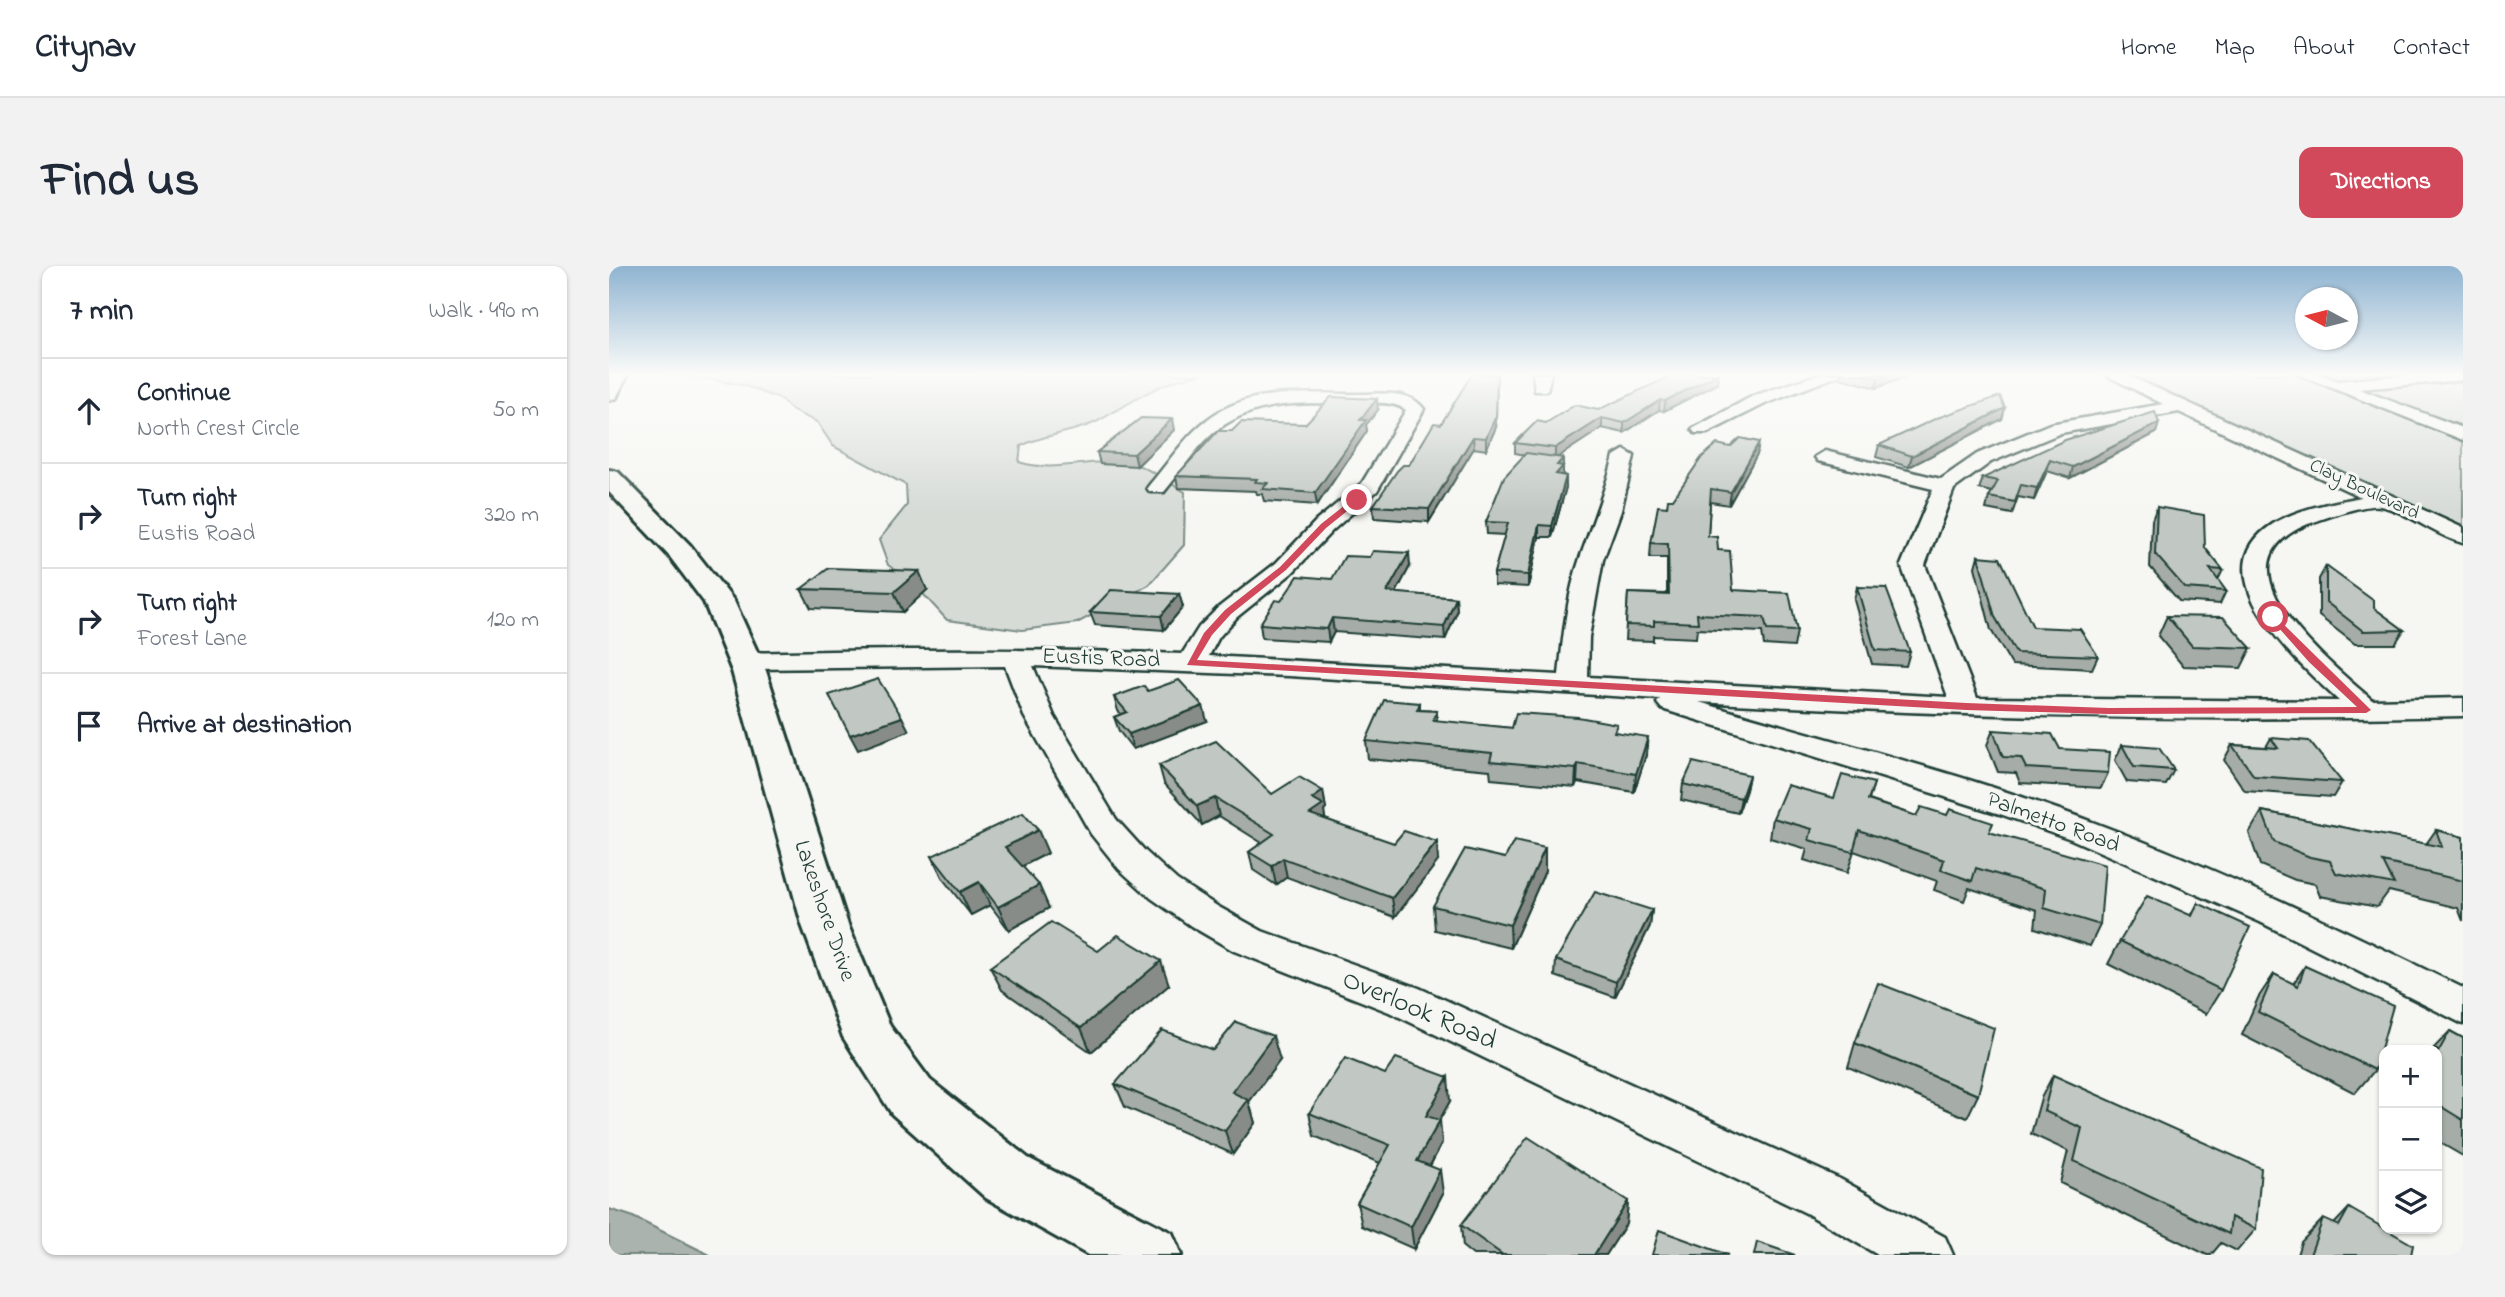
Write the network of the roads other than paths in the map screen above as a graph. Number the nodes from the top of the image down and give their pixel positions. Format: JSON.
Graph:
{"nodes":[{"id":1,"x":1218,"y":420,"type":"edge"},
{"id":2,"x":1409,"y":420,"type":"edge"},
{"id":3,"x":1719,"y":420,"type":"edge"},
{"id":4,"x":2087,"y":420,"type":"edge"},
{"id":5,"x":2213,"y":420,"type":"edge"},
{"id":6,"x":2427,"y":420,"type":"edge"},
{"id":7,"x":1701,"y":429,"type":"dead end"},
{"id":8,"x":2463,"y":434,"type":"edge"},
{"id":9,"x":1624,"y":456,"type":"dead end"},
{"id":10,"x":1825,"y":457,"type":"dead end"},
{"id":11,"x":609,"y":477,"type":"edge"},
{"id":12,"x":1945,"y":486,"type":"junction"},
{"id":13,"x":1157,"y":488,"type":"dead end"},
{"id":14,"x":2381,"y":498,"type":"junction"},
{"id":15,"x":2463,"y":536,"type":"edge"},
{"id":16,"x":1019,"y":656,"type":"junction"},
{"id":17,"x":745,"y":662,"type":"junction"},
{"id":18,"x":1191,"y":663,"type":"junction"},
{"id":19,"x":1573,"y":684,"type":"junction"},
{"id":20,"x":1624,"y":688,"type":"junction"},
{"id":21,"x":1966,"y":706,"type":"junction"},
{"id":22,"x":2463,"y":707,"type":"edge"},
{"id":23,"x":2366,"y":710,"type":"junction"},
{"id":24,"x":2463,"y":1007,"type":"edge"},
{"id":25,"x":1150,"y":1255,"type":"edge"},
{"id":26,"x":1927,"y":1255,"type":"edge"}],
"edges":[{"from":1,"to":13,"type":"street"},
{"from":2,"to":18,"type":"street"},
{"from":3,"to":7,"type":"street"},
{"from":4,"to":12,"type":"street"},
{"from":5,"to":14,"type":"street","name":"Clay Boulevard"},
{"from":6,"to":8,"type":"street"},
{"from":9,"to":19,"type":"street"},
{"from":10,"to":12,"type":"street"},
{"from":11,"to":17,"type":"street","name":"Lakeshore Drive"},
{"from":12,"to":21,"type":"street"},
{"from":14,"to":15,"type":"street","name":"Clay Boulevard"},
{"from":14,"to":23,"type":"street"},
{"from":16,"to":17,"type":"street","name":"Eustis Road"},
{"from":16,"to":18,"type":"street","name":"Eustis Road"},
{"from":16,"to":26,"type":"street","name":"Overlook Road"},
{"from":17,"to":25,"type":"street","name":"Lakeshore Drive"},
{"from":18,"to":19,"type":"street","name":"Eustis Road"},
{"from":19,"to":20,"type":"street","name":"Eustis Road"},
{"from":20,"to":21,"type":"street","name":"Eustis Road"},
{"from":20,"to":24,"type":"street","name":"Palmetto Road"},
{"from":21,"to":23,"type":"street","name":"Eustis Road"},
{"from":22,"to":23,"type":"street","name":"Eustis Road"}]}
